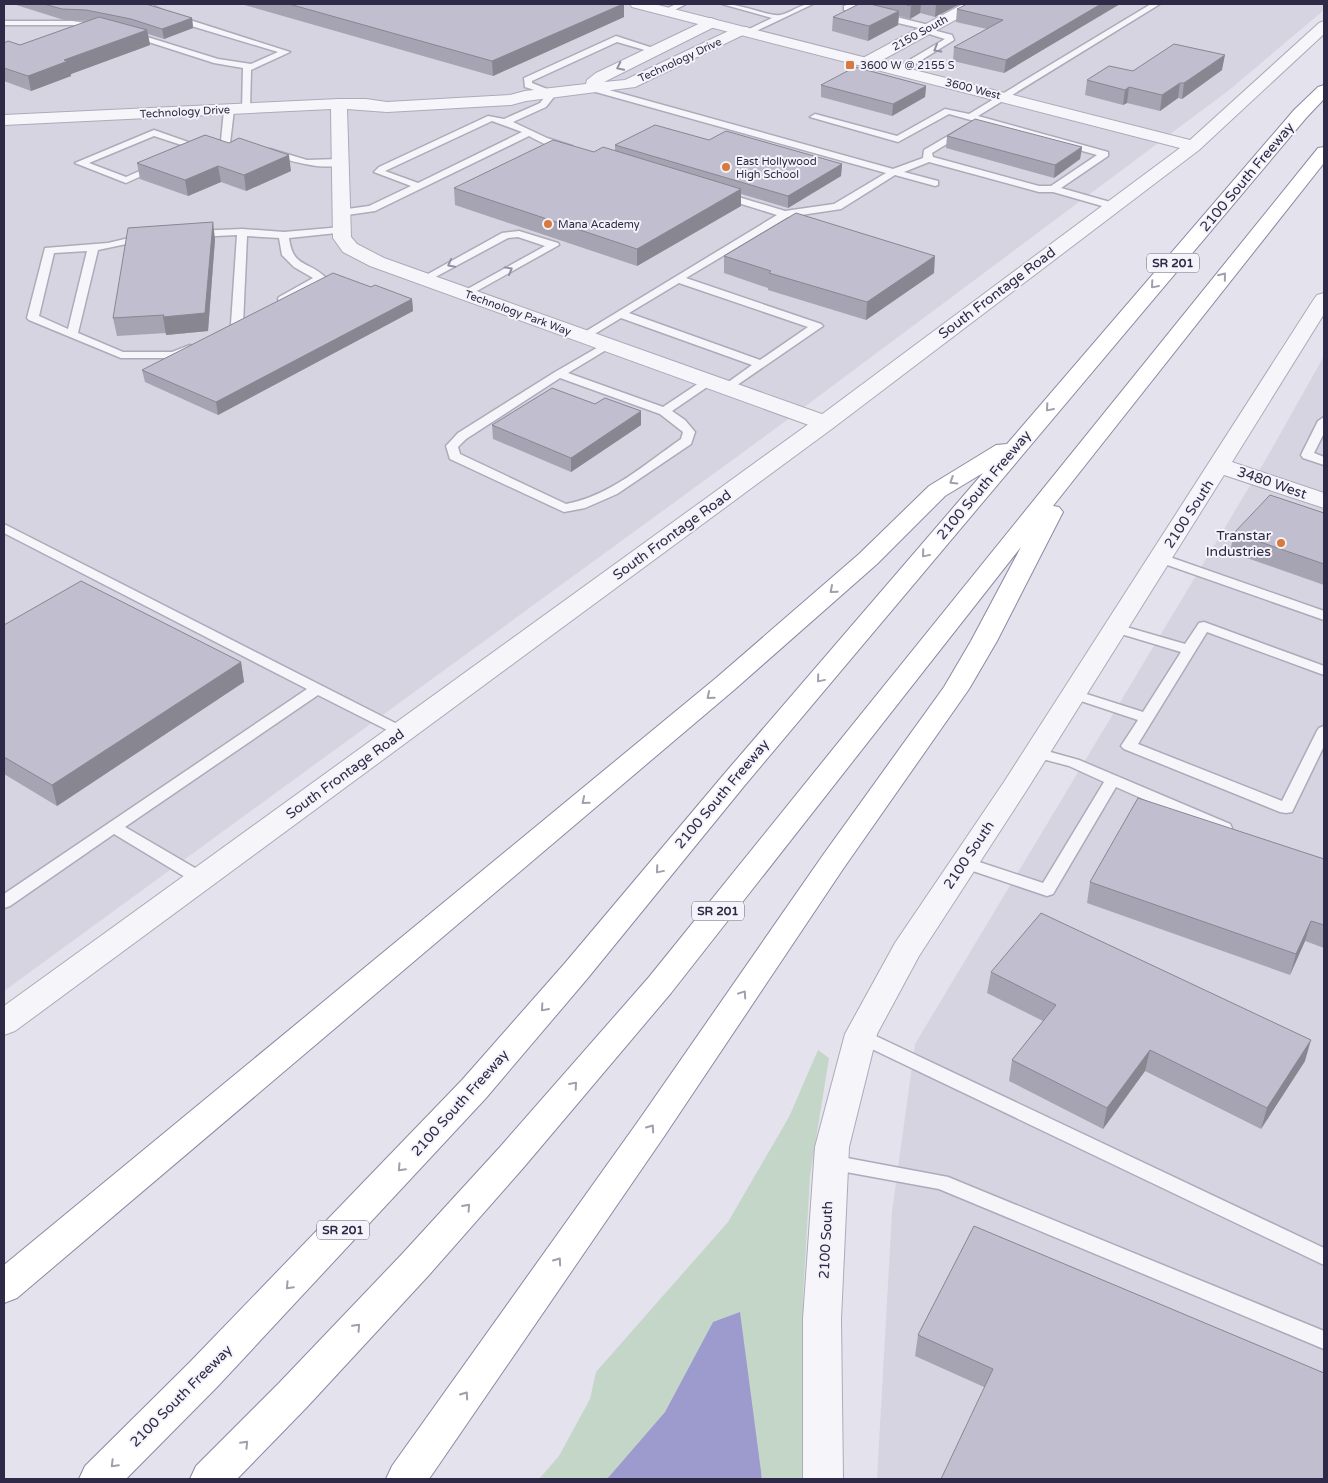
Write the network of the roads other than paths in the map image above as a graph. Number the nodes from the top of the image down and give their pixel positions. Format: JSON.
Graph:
{"nodes":[{"id":1,"x":144,"y":4,"type":"edge"},
{"id":2,"x":638,"y":4,"type":"edge"},
{"id":3,"x":682,"y":4,"type":"edge"},
{"id":4,"x":726,"y":4,"type":"edge"},
{"id":5,"x":810,"y":4,"type":"edge"},
{"id":6,"x":855,"y":4,"type":"edge"},
{"id":7,"x":974,"y":4,"type":"edge"},
{"id":8,"x":1156,"y":4,"type":"edge"},
{"id":9,"x":666,"y":11,"type":"junction"},
{"id":10,"x":781,"y":18,"type":"junction"},
{"id":11,"x":4,"y":23,"type":"edge"},
{"id":12,"x":80,"y":23,"type":"junction"},
{"id":13,"x":711,"y":23,"type":"junction"},
{"id":14,"x":1324,"y":26,"type":"edge"},
{"id":15,"x":112,"y":29,"type":"edge"},
{"id":16,"x":928,"y":29,"type":"junction"},
{"id":17,"x":746,"y":31,"type":"junction"},
{"id":18,"x":122,"y":32,"type":"edge"},
{"id":19,"x":64,"y":33,"type":"edge"},
{"id":20,"x":656,"y":50,"type":"junction"},
{"id":21,"x":867,"y":62,"type":"junction"},
{"id":22,"x":252,"y":66,"type":"junction"},
{"id":23,"x":899,"y":70,"type":"junction"},
{"id":24,"x":588,"y":87,"type":"junction"},
{"id":25,"x":1324,"y":90,"type":"edge"},
{"id":26,"x":553,"y":92,"type":"junction"},
{"id":27,"x":1003,"y":97,"type":"junction"},
{"id":28,"x":339,"y":104,"type":"junction"},
{"id":29,"x":237,"y":110,"type":"junction"},
{"id":30,"x":816,"y":117,"type":"dead end"},
{"id":31,"x":970,"y":117,"type":"junction"},
{"id":32,"x":4,"y":120,"type":"edge"},
{"id":33,"x":980,"y":120,"type":"junction"},
{"id":34,"x":505,"y":122,"type":"junction"},
{"id":35,"x":529,"y":132,"type":"junction"},
{"id":36,"x":1193,"y":146,"type":"junction"},
{"id":37,"x":200,"y":148,"type":"junction"},
{"id":38,"x":257,"y":148,"type":"edge"},
{"id":39,"x":581,"y":152,"type":"edge"},
{"id":40,"x":1324,"y":152,"type":"edge"},
{"id":41,"x":182,"y":156,"type":"edge"},
{"id":42,"x":928,"y":159,"type":"junction"},
{"id":43,"x":340,"y":162,"type":"junction"},
{"id":44,"x":165,"y":163,"type":"edge"},
{"id":45,"x":894,"y":172,"type":"junction"},
{"id":46,"x":934,"y":183,"type":"dead end"},
{"id":47,"x":419,"y":186,"type":"junction"},
{"id":48,"x":1053,"y":189,"type":"junction"},
{"id":49,"x":711,"y":191,"type":"edge"},
{"id":50,"x":1113,"y":206,"type":"junction"},
{"id":51,"x":785,"y":214,"type":"junction"},
{"id":52,"x":341,"y":222,"type":"junction"},
{"id":53,"x":242,"y":232,"type":"junction"},
{"id":54,"x":185,"y":234,"type":"edge"},
{"id":55,"x":284,"y":235,"type":"junction"},
{"id":56,"x":158,"y":236,"type":"edge"},
{"id":57,"x":93,"y":247,"type":"junction"},
{"id":58,"x":424,"y":279,"type":"junction"},
{"id":59,"x":678,"y":279,"type":"junction"},
{"id":60,"x":466,"y":294,"type":"junction"},
{"id":61,"x":271,"y":306,"type":"edge"},
{"id":62,"x":1321,"y":311,"type":"edge"},
{"id":63,"x":620,"y":314,"type":"junction"},
{"id":64,"x":1193,"y":314,"type":"junction"},
{"id":65,"x":237,"y":323,"type":"edge"},
{"id":66,"x":72,"y":335,"type":"junction"},
{"id":67,"x":584,"y":336,"type":"junction"},
{"id":68,"x":199,"y":343,"type":"edge"},
{"id":69,"x":607,"y":345,"type":"junction"},
{"id":70,"x":761,"y":364,"type":"junction"},
{"id":71,"x":559,"y":374,"type":"junction"},
{"id":72,"x":718,"y":385,"type":"junction"},
{"id":73,"x":664,"y":411,"type":"junction"},
{"id":74,"x":1324,"y":422,"type":"edge"},
{"id":75,"x":825,"y":423,"type":"junction"},
{"id":76,"x":1024,"y":437,"type":"junction"},
{"id":77,"x":1324,"y":461,"type":"edge"},
{"id":78,"x":1220,"y":466,"type":"junction"},
{"id":79,"x":1324,"y":501,"type":"edge"},
{"id":80,"x":4,"y":528,"type":"edge"},
{"id":81,"x":1161,"y":558,"type":"junction"},
{"id":82,"x":104,"y":579,"type":"junction"},
{"id":83,"x":87,"y":589,"type":"edge"},
{"id":84,"x":1324,"y":616,"type":"edge"},
{"id":85,"x":1116,"y":628,"type":"junction"},
{"id":86,"x":1189,"y":650,"type":"junction"},
{"id":87,"x":1324,"y":670,"type":"edge"},
{"id":88,"x":317,"y":689,"type":"junction"},
{"id":89,"x":1074,"y":694,"type":"junction"},
{"id":90,"x":1146,"y":718,"type":"junction"},
{"id":91,"x":1324,"y":731,"type":"edge"},
{"id":92,"x":402,"y":732,"type":"junction"},
{"id":93,"x":1036,"y":753,"type":"junction"},
{"id":94,"x":1113,"y":780,"type":"junction"},
{"id":95,"x":114,"y":827,"type":"junction"},
{"id":96,"x":1236,"y":833,"type":"edge"},
{"id":97,"x":964,"y":862,"type":"junction"},
{"id":98,"x":201,"y":879,"type":"junction"},
{"id":99,"x":4,"y":902,"type":"edge"},
{"id":100,"x":4,"y":1023,"type":"edge"},
{"id":101,"x":861,"y":1036,"type":"junction"},
{"id":102,"x":831,"y":1163,"type":"junction"},
{"id":103,"x":1324,"y":1258,"type":"edge"},
{"id":104,"x":4,"y":1287,"type":"edge"},
{"id":105,"x":1324,"y":1340,"type":"edge"},
{"id":106,"x":99,"y":1479,"type":"edge"},
{"id":107,"x":210,"y":1479,"type":"edge"},
{"id":108,"x":406,"y":1479,"type":"edge"},
{"id":109,"x":823,"y":1479,"type":"edge"}],
"edges":[{"from":1,"to":22,"type":"lane"},
{"from":2,"to":9,"type":"street","name":"3600 West"},
{"from":3,"to":9,"type":"lane"},
{"from":4,"to":10,"type":"lane"},
{"from":5,"to":10,"type":"lane"},
{"from":6,"to":16,"type":"lane"},
{"from":7,"to":16,"type":"street","name":"2150 South"},
{"from":8,"to":27,"type":"lane"},
{"from":9,"to":13,"type":"street","name":"3600 West"},
{"from":10,"to":17,"type":"lane"},
{"from":11,"to":12,"type":"lane"},
{"from":12,"to":15,"type":"lane"},
{"from":12,"to":19,"type":"lane"},
{"from":13,"to":17,"type":"street","name":"3600 West"},
{"from":13,"to":20,"type":"street","name":"Technology Drive"},
{"from":14,"to":36,"type":"street","name":"South Frontage Road"},
{"from":16,"to":21,"type":"street","name":"2150 South"},
{"from":16,"to":23,"type":"lane","one_way":true},
{"from":17,"to":21,"type":"street","name":"3600 West"},
{"from":17,"to":24,"type":"street","name":"Technology Drive"},
{"from":18,"to":22,"type":"lane"},
{"from":20,"to":24,"type":"street","name":"Technology Drive","one_way":true},
{"from":20,"to":26,"type":"lane"},
{"from":21,"to":23,"type":"street","name":"3600 West"},
{"from":22,"to":29,"type":"lane"},
{"from":23,"to":27,"type":"street","name":"3600 West"},
{"from":24,"to":26,"type":"street","name":"Technology Drive"},
{"from":24,"to":45,"type":"lane"},
{"from":25,"to":76,"type":"highway","name":"2100 South Freeway","number":"SR 201","one_way":true},
{"from":26,"to":28,"type":"street","name":"Technology Drive"},
{"from":26,"to":34,"type":"lane"},
{"from":27,"to":31,"type":"lane"},
{"from":27,"to":36,"type":"street","name":"3600 West"},
{"from":28,"to":29,"type":"street","name":"Technology Drive"},
{"from":28,"to":43,"type":"street","name":"Technology Park Way"},
{"from":29,"to":32,"type":"street","name":"Technology Drive"},
{"from":29,"to":37,"type":"lane"},
{"from":30,"to":31,"type":"lane"},
{"from":31,"to":33,"type":"lane"},
{"from":33,"to":42,"type":"lane"},
{"from":33,"to":48,"type":"lane"},
{"from":34,"to":35,"type":"lane"},
{"from":34,"to":47,"type":"lane"},
{"from":35,"to":39,"type":"lane"},
{"from":35,"to":47,"type":"lane"},
{"from":36,"to":50,"type":"street","name":"South Frontage Road"},
{"from":37,"to":41,"type":"lane"},
{"from":37,"to":44,"type":"lane"},
{"from":38,"to":43,"type":"lane"},
{"from":64,"to":40,"type":"highway","number":"SR 201","one_way":true},
{"from":42,"to":45,"type":"lane"},
{"from":42,"to":48,"type":"lane"},
{"from":43,"to":52,"type":"street","name":"Technology Park Way"},
{"from":45,"to":46,"type":"lane"},
{"from":45,"to":51,"type":"lane"},
{"from":47,"to":52,"type":"lane"},
{"from":48,"to":50,"type":"lane"},
{"from":49,"to":51,"type":"lane"},
{"from":50,"to":75,"type":"street","name":"South Frontage Road"},
{"from":51,"to":59,"type":"lane"},
{"from":52,"to":55,"type":"lane"},
{"from":52,"to":58,"type":"street","name":"Technology Park Way"},
{"from":53,"to":54,"type":"lane"},
{"from":53,"to":55,"type":"lane"},
{"from":53,"to":65,"type":"lane"},
{"from":55,"to":61,"type":"lane"},
{"from":56,"to":57,"type":"lane"},
{"from":57,"to":66,"type":"lane"},
{"from":57,"to":66,"type":"lane"},
{"from":58,"to":60,"type":"street","name":"Technology Park Way"},
{"from":60,"to":58,"type":"lane","one_way":true},
{"from":59,"to":63,"type":"lane"},
{"from":59,"to":70,"type":"lane"},
{"from":60,"to":67,"type":"street","name":"Technology Park Way"},
{"from":62,"to":78,"type":"street","name":"2100 South"},
{"from":63,"to":67,"type":"lane"},
{"from":63,"to":70,"type":"lane"},
{"from":107,"to":64,"type":"highway","number":"SR 201","one_way":true},
{"from":108,"to":64,"type":"highway","one_way":true},
{"from":66,"to":68,"type":"lane"},
{"from":67,"to":69,"type":"street","name":"Technology Park Way"},
{"from":69,"to":71,"type":"lane"},
{"from":69,"to":72,"type":"street","name":"Technology Park Way"},
{"from":70,"to":72,"type":"lane"},
{"from":71,"to":73,"type":"lane"},
{"from":71,"to":73,"type":"lane"},
{"from":72,"to":73,"type":"lane"},
{"from":72,"to":75,"type":"street","name":"Technology Park Way"},
{"from":74,"to":77,"type":"lane"},
{"from":75,"to":92,"type":"street","name":"South Frontage Road"},
{"from":76,"to":104,"type":"highway","one_way":true},
{"from":76,"to":106,"type":"highway","name":"2100 South Freeway","number":"SR 201","one_way":true},
{"from":78,"to":79,"type":"street","name":"3480 West"},
{"from":78,"to":81,"type":"street","name":"2100 South"},
{"from":80,"to":82,"type":"lane"},
{"from":81,"to":84,"type":"lane"},
{"from":81,"to":85,"type":"street","name":"2100 South"},
{"from":82,"to":83,"type":"lane"},
{"from":82,"to":88,"type":"lane"},
{"from":85,"to":86,"type":"lane"},
{"from":85,"to":89,"type":"street","name":"2100 South"},
{"from":86,"to":87,"type":"lane"},
{"from":86,"to":90,"type":"lane"},
{"from":88,"to":92,"type":"lane"},
{"from":88,"to":95,"type":"lane"},
{"from":89,"to":90,"type":"lane"},
{"from":89,"to":93,"type":"street","name":"2100 South"},
{"from":90,"to":91,"type":"lane"},
{"from":92,"to":98,"type":"street","name":"South Frontage Road"},
{"from":93,"to":94,"type":"lane"},
{"from":93,"to":97,"type":"street","name":"2100 South"},
{"from":94,"to":96,"type":"lane"},
{"from":94,"to":97,"type":"lane"},
{"from":95,"to":98,"type":"lane"},
{"from":95,"to":99,"type":"lane"},
{"from":97,"to":101,"type":"street","name":"2100 South"},
{"from":98,"to":100,"type":"street","name":"South Frontage Road"},
{"from":101,"to":102,"type":"street","name":"2100 South"},
{"from":101,"to":103,"type":"lane"},
{"from":102,"to":105,"type":"lane"},
{"from":102,"to":109,"type":"street","name":"2100 South"}]}
